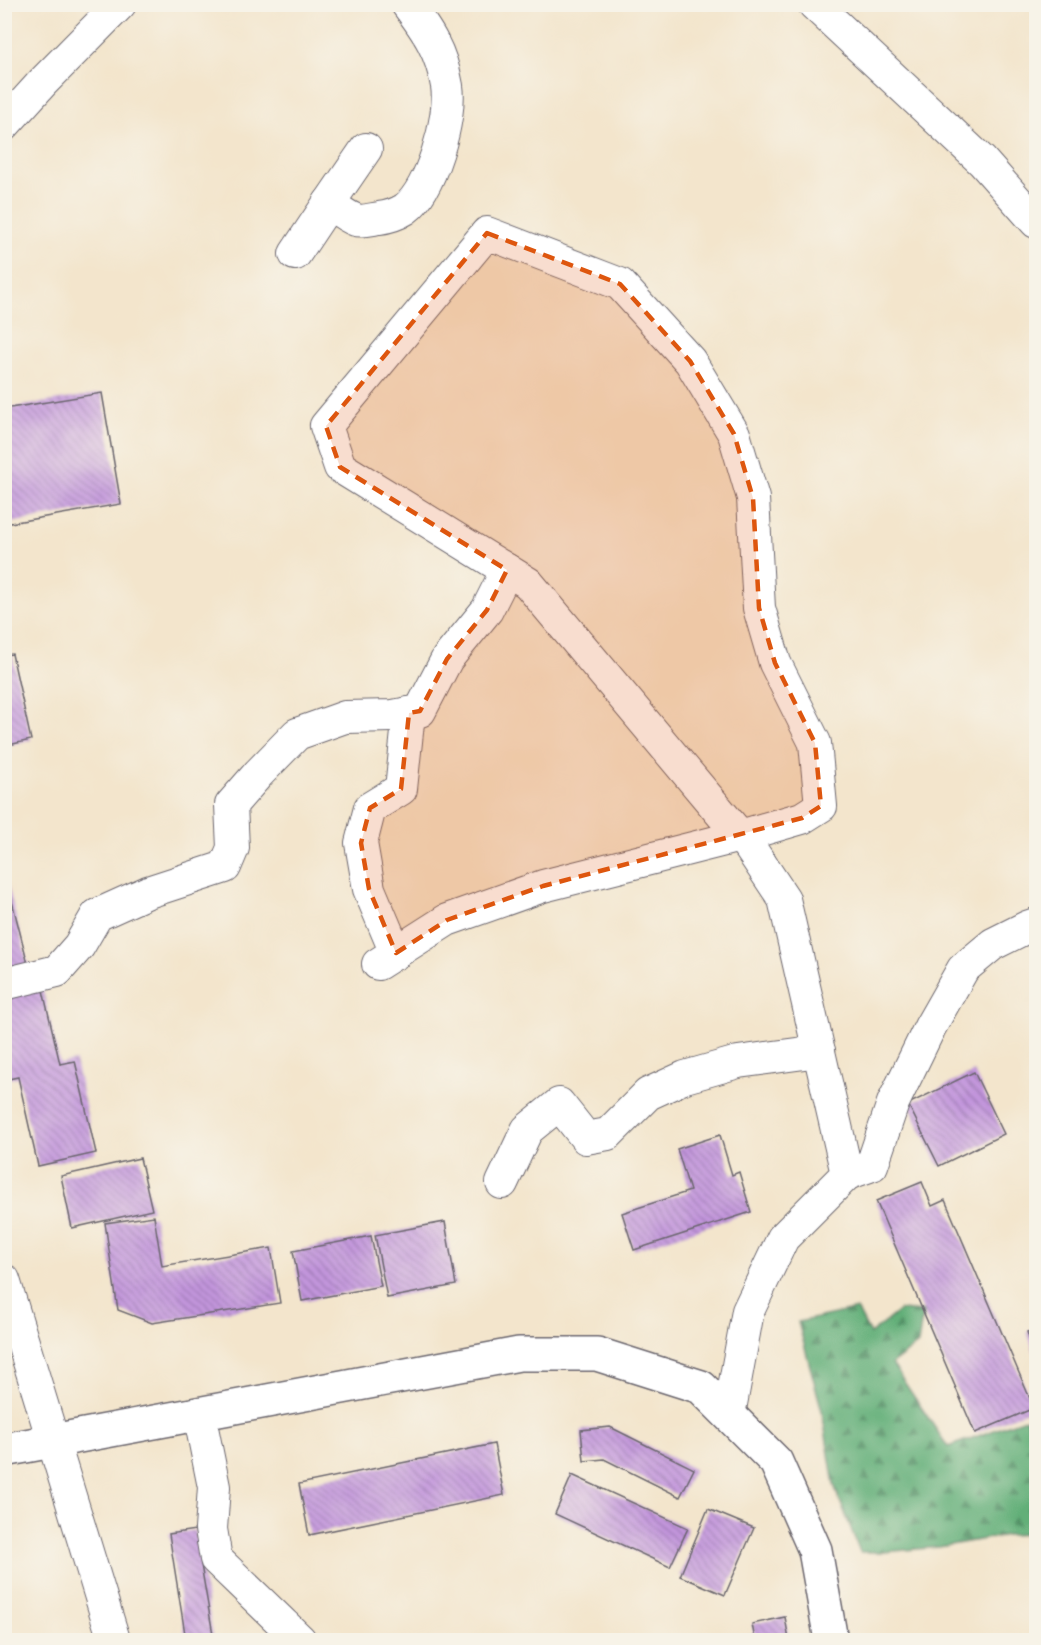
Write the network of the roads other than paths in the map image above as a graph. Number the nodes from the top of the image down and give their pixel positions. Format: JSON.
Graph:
{"nodes":[{"id":1,"x":120,"y":4,"type":"edge"},
{"id":2,"x":407,"y":4,"type":"edge"},
{"id":3,"x":814,"y":4,"type":"edge"},
{"id":4,"x":4,"y":125,"type":"edge"},
{"id":5,"x":366,"y":149,"type":"dead end"},
{"id":6,"x":329,"y":203,"type":"junction"},
{"id":7,"x":1036,"y":222,"type":"edge"},
{"id":8,"x":295,"y":254,"type":"dead end"},
{"id":9,"x":507,"y":570,"type":"junction"},
{"id":10,"x":409,"y":713,"type":"junction"},
{"id":11,"x":740,"y":836,"type":"junction"},
{"id":12,"x":1036,"y":924,"type":"edge"},
{"id":13,"x":4,"y":984,"type":"edge"},
{"id":14,"x":819,"y":1051,"type":"junction"},
{"id":15,"x":847,"y":1174,"type":"junction"},
{"id":16,"x":502,"y":1183,"type":"dead end"},
{"id":17,"x":4,"y":1280,"type":"edge"},
{"id":18,"x":199,"y":1413,"type":"junction"},
{"id":19,"x":729,"y":1415,"type":"junction"},
{"id":20,"x":53,"y":1441,"type":"junction"},
{"id":21,"x":4,"y":1450,"type":"edge"},
{"id":22,"x":114,"y":1641,"type":"edge"},
{"id":23,"x":300,"y":1641,"type":"edge"},
{"id":24,"x":831,"y":1641,"type":"edge"}],
"edges":[{"from":1,"to":4,"type":"street"},
{"from":2,"to":6,"type":"street"},
{"from":3,"to":7,"type":"street"},
{"from":5,"to":6,"type":"street"},
{"from":6,"to":8,"type":"street"},
{"from":9,"to":10,"type":"street"},
{"from":9,"to":11,"type":"street"},
{"from":9,"to":11,"type":"street"},
{"from":10,"to":11,"type":"street"},
{"from":10,"to":13,"type":"street"},
{"from":11,"to":14,"type":"street"},
{"from":12,"to":15,"type":"street"},
{"from":14,"to":15,"type":"street"},
{"from":14,"to":16,"type":"street"},
{"from":15,"to":19,"type":"street"},
{"from":17,"to":20,"type":"street"},
{"from":18,"to":19,"type":"main road"},
{"from":18,"to":20,"type":"main road"},
{"from":18,"to":23,"type":"street"},
{"from":19,"to":24,"type":"main road"},
{"from":20,"to":21,"type":"main road"},
{"from":20,"to":22,"type":"street"}]}
